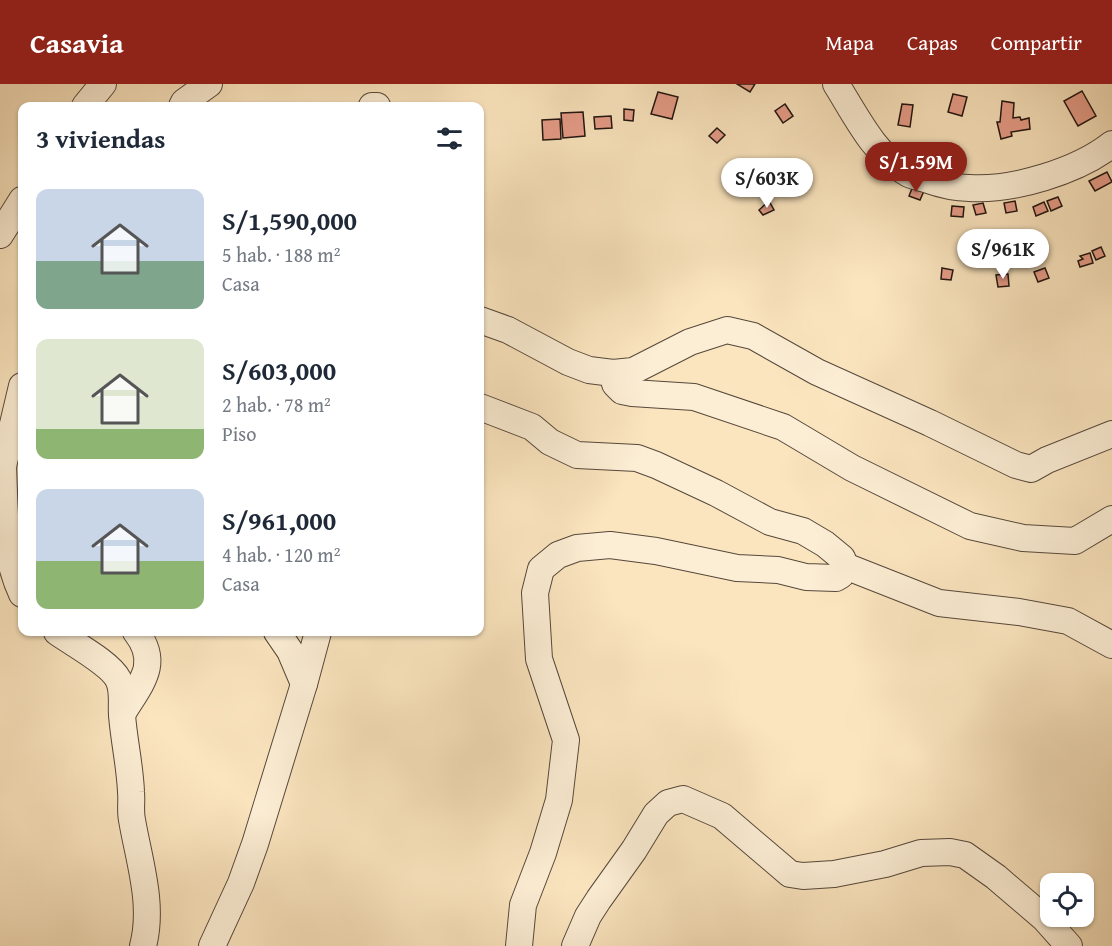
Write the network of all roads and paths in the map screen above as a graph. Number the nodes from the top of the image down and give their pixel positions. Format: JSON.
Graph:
{"nodes":[{"id":1,"x":103,"y":84,"type":"edge"},
{"id":2,"x":209,"y":84,"type":"edge"},
{"id":3,"x":836,"y":84,"type":"edge"},
{"id":4,"x":88,"y":102,"type":"edge"},
{"id":5,"x":184,"y":102,"type":"edge"},
{"id":6,"x":1112,"y":144,"type":"edge"},
{"id":7,"x":18,"y":206,"type":"edge"},
{"id":8,"x":0,"y":235,"type":"edge"},
{"id":9,"x":484,"y":321,"type":"edge"},
{"id":10,"x":613,"y":373,"type":"junction"},
{"id":11,"x":18,"y":403,"type":"edge"},
{"id":12,"x":484,"y":409,"type":"edge"},
{"id":13,"x":1112,"y":434,"type":"edge"},
{"id":14,"x":2,"y":472,"type":"edge"},
{"id":15,"x":1112,"y":519,"type":"edge"},
{"id":16,"x":845,"y":566,"type":"junction"},
{"id":17,"x":18,"y":585,"type":"edge"},
{"id":18,"x":63,"y":636,"type":"edge"},
{"id":19,"x":139,"y":636,"type":"edge"},
{"id":20,"x":280,"y":636,"type":"edge"},
{"id":21,"x":317,"y":636,"type":"edge"},
{"id":22,"x":1107,"y":637,"type":"edge"},
{"id":23,"x":304,"y":684,"type":"junction"},
{"id":24,"x":122,"y":714,"type":"junction"},
{"id":25,"x":1070,"y":945,"type":"edge"},
{"id":26,"x":143,"y":946,"type":"edge"},
{"id":27,"x":212,"y":946,"type":"edge"},
{"id":28,"x":519,"y":946,"type":"edge"},
{"id":29,"x":575,"y":946,"type":"edge"}],
"edges":[{"from":1,"to":4,"type":"street"},
{"from":2,"to":5,"type":"street"},
{"from":3,"to":6,"type":"street"},
{"from":7,"to":8,"type":"street"},
{"from":9,"to":10,"type":"street"},
{"from":10,"to":13,"type":"street"},
{"from":10,"to":15,"type":"street"},
{"from":11,"to":14,"type":"street"},
{"from":12,"to":16,"type":"street"},
{"from":14,"to":17,"type":"street"},
{"from":16,"to":22,"type":"street"},
{"from":16,"to":28,"type":"street"},
{"from":18,"to":24,"type":"street"},
{"from":19,"to":24,"type":"street"},
{"from":20,"to":23,"type":"street"},
{"from":21,"to":23,"type":"street"},
{"from":23,"to":27,"type":"street"},
{"from":24,"to":26,"type":"street"},
{"from":25,"to":29,"type":"street"}]}
